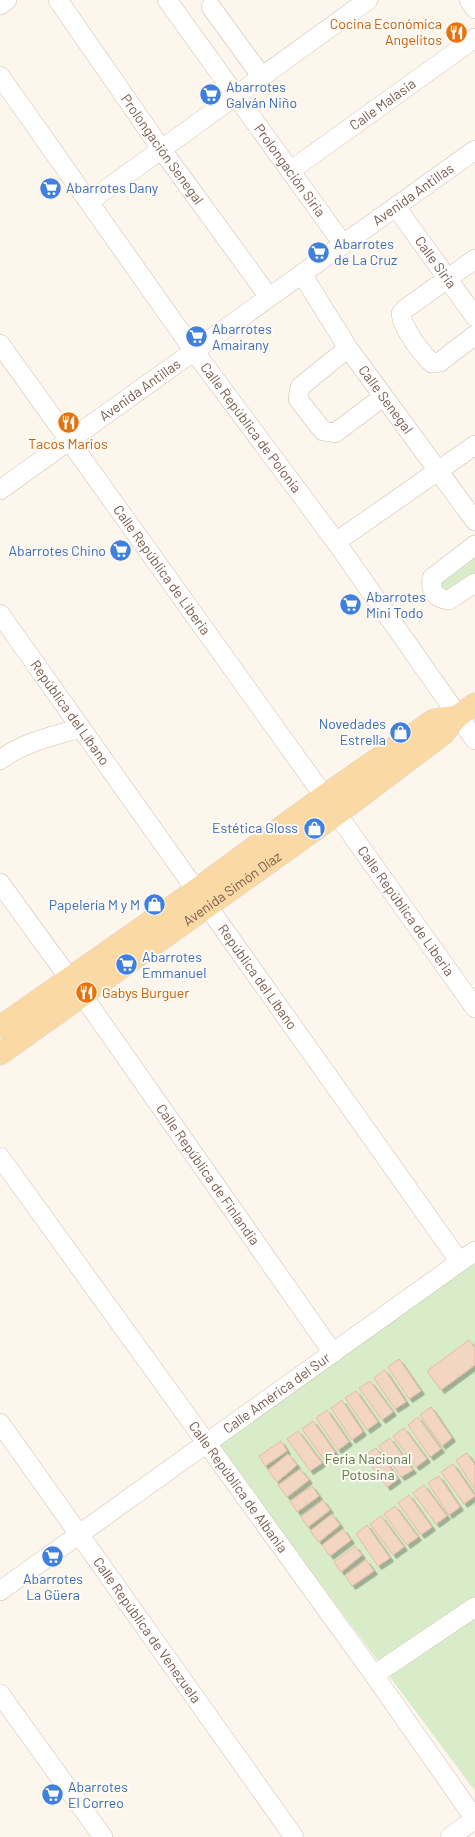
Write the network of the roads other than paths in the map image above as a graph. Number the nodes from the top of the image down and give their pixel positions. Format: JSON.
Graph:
{"nodes":[{"id":1,"x":7,"y":0,"type":"edge"},
{"id":2,"x":58,"y":0,"type":"edge"},
{"id":3,"x":167,"y":0,"type":"edge"},
{"id":4,"x":368,"y":0,"type":"edge"},
{"id":5,"x":469,"y":0,"type":"edge"},
{"id":6,"x":0,"y":5,"type":"edge"},
{"id":7,"x":211,"y":7,"type":"dead end"},
{"id":8,"x":475,"y":9,"type":"edge"},
{"id":9,"x":475,"y":38,"type":"edge"},
{"id":10,"x":0,"y":76,"type":"edge"},
{"id":11,"x":262,"y":77,"type":"junction"},
{"id":12,"x":236,"y":96,"type":"junction"},
{"id":13,"x":162,"y":150,"type":"junction"},
{"id":14,"x":475,"y":150,"type":"edge"},
{"id":15,"x":290,"y":171,"type":"junction"},
{"id":16,"x":90,"y":201,"type":"junction"},
{"id":17,"x":396,"y":207,"type":"junction"},
{"id":18,"x":343,"y":244,"type":"junction"},
{"id":19,"x":475,"y":259,"type":"edge"},
{"id":20,"x":302,"y":274,"type":"junction"},
{"id":21,"x":447,"y":279,"type":"junction"},
{"id":22,"x":269,"y":297,"type":"junction"},
{"id":23,"x":475,"y":317,"type":"edge"},
{"id":24,"x":475,"y":335,"type":"edge"},
{"id":25,"x":0,"y":344,"type":"edge"},
{"id":26,"x":348,"y":348,"type":"junction"},
{"id":27,"x":194,"y":351,"type":"junction"},
{"id":28,"x":383,"y":397,"type":"junction"},
{"id":29,"x":70,"y":440,"type":"junction"},
{"id":30,"x":475,"y":445,"type":"edge"},
{"id":31,"x":439,"y":471,"type":"junction"},
{"id":32,"x":0,"y":490,"type":"edge"},
{"id":33,"x":475,"y":521,"type":"edge"},
{"id":34,"x":336,"y":542,"type":"junction"},
{"id":35,"x":475,"y":545,"type":"edge"},
{"id":36,"x":475,"y":583,"type":"edge"},
{"id":37,"x":0,"y":614,"type":"edge"},
{"id":38,"x":467,"y":710,"type":"edge"},
{"id":39,"x":81,"y":728,"type":"junction"},
{"id":40,"x":475,"y":740,"type":"edge"},
{"id":41,"x":0,"y":760,"type":"edge"},
{"id":42,"x":324,"y":796,"type":"junction"},
{"id":43,"x":337,"y":814,"type":"junction"},
{"id":44,"x":0,"y":883,"type":"edge"},
{"id":45,"x":201,"y":898,"type":"junction"},
{"id":46,"x":69,"y":978,"type":"junction"},
{"id":47,"x":83,"y":996,"type":"junction"},
{"id":48,"x":475,"y":1008,"type":"edge"},
{"id":49,"x":0,"y":1027,"type":"edge"},
{"id":50,"x":0,"y":1054,"type":"edge"},
{"id":51,"x":0,"y":1157,"type":"edge"},
{"id":52,"x":468,"y":1256,"type":"edge"},
{"id":53,"x":333,"y":1353,"type":"junction"},
{"id":54,"x":0,"y":1422,"type":"edge"},
{"id":55,"x":206,"y":1444,"type":"junction"},
{"id":56,"x":80,"y":1534,"type":"junction"},
{"id":57,"x":0,"y":1591,"type":"edge"},
{"id":58,"x":475,"y":1607,"type":"edge"},
{"id":59,"x":374,"y":1675,"type":"junction"},
{"id":60,"x":0,"y":1694,"type":"edge"},
{"id":61,"x":475,"y":1819,"type":"edge"},
{"id":62,"x":103,"y":1837,"type":"edge"},
{"id":63,"x":294,"y":1837,"type":"edge"},
{"id":64,"x":450,"y":1837,"type":"edge"}],
"edges":[{"from":1,"to":6,"type":"street"},
{"from":2,"to":13,"type":"street","name":"Prolongación Senegal"},
{"from":3,"to":12,"type":"street","name":"Prolongación Siria"},
{"from":4,"to":11,"type":"street"},
{"from":5,"to":8,"type":"street"},
{"from":7,"to":11,"type":"street"},
{"from":9,"to":15,"type":"street","name":"Calle Malasia"},
{"from":10,"to":16,"type":"street","name":"Calle República de Polonia"},
{"from":11,"to":12,"type":"street"},
{"from":12,"to":13,"type":"street"},
{"from":12,"to":15,"type":"street","name":"Prolongación Siria"},
{"from":13,"to":16,"type":"street"},
{"from":13,"to":22,"type":"street","name":"Prolongación Senegal"},
{"from":14,"to":17,"type":"street","name":"Avenida Antillas"},
{"from":15,"to":18,"type":"street","name":"Prolongación Siria"},
{"from":16,"to":27,"type":"street","name":"Calle República de Polonia"},
{"from":17,"to":18,"type":"street","name":"Avenida Antillas"},
{"from":17,"to":21,"type":"street","name":"Calle Siria"},
{"from":18,"to":20,"type":"street","name":"Avenida Antillas"},
{"from":19,"to":21,"type":"street"},
{"from":20,"to":22,"type":"street","name":"Avenida Antillas"},
{"from":20,"to":26,"type":"street","name":"Calle Senegal"},
{"from":21,"to":23,"type":"street","name":"Calle Siria"},
{"from":21,"to":24,"type":"street"},
{"from":22,"to":27,"type":"street","name":"Avenida Antillas"},
{"from":25,"to":29,"type":"street","name":"Calle República de Liberia"},
{"from":26,"to":28,"type":"street","name":"Calle Senegal"},
{"from":26,"to":28,"type":"street"},
{"from":27,"to":29,"type":"street","name":"Avenida Antillas"},
{"from":27,"to":34,"type":"street","name":"Calle República de Polonia"},
{"from":28,"to":31,"type":"street","name":"Calle Senegal"},
{"from":29,"to":32,"type":"street","name":"Avenida Antillas"},
{"from":29,"to":42,"type":"street","name":"Calle República de Liberia"},
{"from":30,"to":31,"type":"street"},
{"from":31,"to":33,"type":"street","name":"Calle Senegal"},
{"from":31,"to":34,"type":"street"},
{"from":34,"to":38,"type":"street","name":"Calle República de Polonia"},
{"from":35,"to":36,"type":"street"},
{"from":37,"to":39,"type":"street","name":"República del Líbano"},
{"from":38,"to":40,"type":"street","name":"Calle República de Polonia"},
{"from":38,"to":42,"type":"main road","name":"Avenida Simón Díaz"},
{"from":38,"to":43,"type":"main road","name":"Avenida Simón Díaz"},
{"from":39,"to":41,"type":"street"},
{"from":39,"to":45,"type":"street","name":"República del Líbano"},
{"from":42,"to":45,"type":"main road","name":"Avenida Simón Díaz"},
{"from":43,"to":45,"type":"main road","name":"Avenida Simón Díaz"},
{"from":43,"to":48,"type":"street","name":"Calle República de Liberia"},
{"from":44,"to":46,"type":"street"},
{"from":45,"to":46,"type":"main road","name":"Avenida Simón Díaz"},
{"from":45,"to":47,"type":"main road","name":"Avenida Simón Díaz"},
{"from":45,"to":52,"type":"street","name":"República del Líbano"},
{"from":46,"to":49,"type":"main road","name":"Avenida Simón Díaz"},
{"from":47,"to":50,"type":"main road","name":"Avenida Simón Díaz"},
{"from":47,"to":53,"type":"street","name":"Calle República de Finlandia"},
{"from":51,"to":55,"type":"street","name":"Calle República de Albania"},
{"from":52,"to":53,"type":"street","name":"Calle América del Sur"},
{"from":53,"to":55,"type":"street","name":"Calle América del Sur"},
{"from":54,"to":56,"type":"street","name":"Calle República de Venezuela"},
{"from":55,"to":56,"type":"street","name":"Calle América del Sur"},
{"from":55,"to":59,"type":"street","name":"Calle República de Albania"},
{"from":56,"to":57,"type":"street","name":"Calle América del Sur"},
{"from":56,"to":63,"type":"street","name":"Calle República de Venezuela"},
{"from":58,"to":59,"type":"street"},
{"from":59,"to":61,"type":"street","name":"Calle República de Albania"},
{"from":60,"to":62,"type":"street"},
{"from":61,"to":64,"type":"street"}]}
